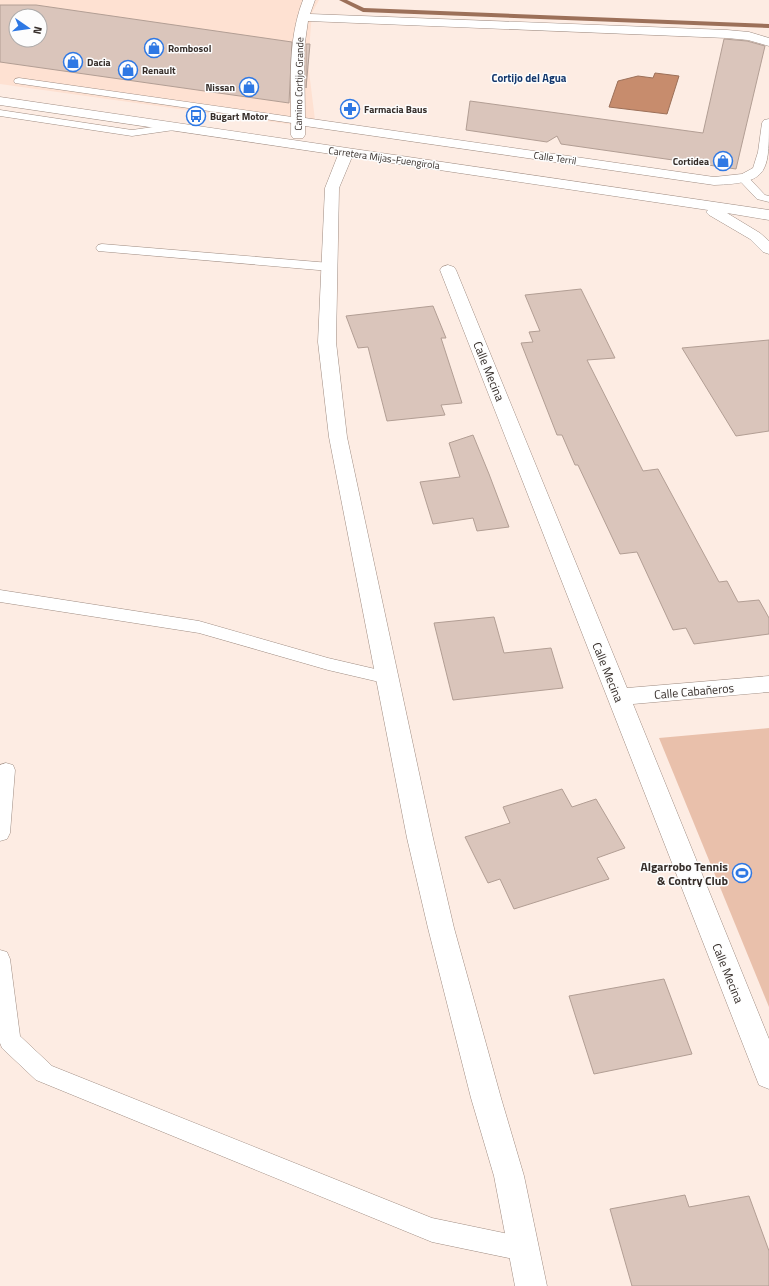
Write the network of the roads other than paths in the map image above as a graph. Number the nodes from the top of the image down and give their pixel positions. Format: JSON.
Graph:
{"nodes":[{"id":1,"x":309,"y":0,"type":"edge"},
{"id":2,"x":302,"y":17,"type":"junction"},
{"id":3,"x":769,"y":42,"type":"edge"},
{"id":4,"x":19,"y":82,"type":"dead end"},
{"id":5,"x":0,"y":101,"type":"edge"},
{"id":6,"x":0,"y":113,"type":"edge"},
{"id":7,"x":299,"y":120,"type":"junction"},
{"id":8,"x":769,"y":124,"type":"edge"},
{"id":9,"x":174,"y":127,"type":"junction"},
{"id":10,"x":298,"y":145,"type":"junction"},
{"id":11,"x":347,"y":152,"type":"junction"},
{"id":12,"x":744,"y":179,"type":"junction"},
{"id":13,"x":769,"y":199,"type":"edge"},
{"id":14,"x":699,"y":205,"type":"junction"},
{"id":15,"x":769,"y":215,"type":"edge"},
{"id":16,"x":102,"y":248,"type":"dead end"},
{"id":17,"x":769,"y":249,"type":"edge"},
{"id":18,"x":330,"y":267,"type":"junction"},
{"id":19,"x":448,"y":270,"type":"dead end"},
{"id":20,"x":0,"y":596,"type":"edge"},
{"id":21,"x":388,"y":678,"type":"junction"},
{"id":22,"x":769,"y":684,"type":"edge"},
{"id":23,"x":618,"y":697,"type":"junction"},
{"id":24,"x":6,"y":770,"type":"dead end"},
{"id":25,"x":0,"y":833,"type":"edge"},
{"id":26,"x":0,"y":959,"type":"edge"},
{"id":27,"x":769,"y":1075,"type":"edge"},
{"id":28,"x":523,"y":1249,"type":"junction"},
{"id":29,"x":531,"y":1286,"type":"edge"}],
"edges":[{"from":1,"to":2,"type":"street","name":"Camino Cortijo Grande"},
{"from":2,"to":3,"type":"street"},
{"from":2,"to":7,"type":"street","name":"Camino Cortijo Grande"},
{"from":4,"to":7,"type":"lane"},
{"from":5,"to":9,"type":"street","name":"Carretera Mijas-Fuengirola"},
{"from":6,"to":9,"type":"lane"},
{"from":7,"to":10,"type":"street","name":"Camino Cortijo Grande"},
{"from":7,"to":12,"type":"street","name":"Calle Terril"},
{"from":8,"to":12,"type":"street","name":"Calle Terril"},
{"from":9,"to":10,"type":"street","name":"Carretera Mijas-Fuengirola"},
{"from":10,"to":11,"type":"street","name":"Carretera Mijas-Fuengirola"},
{"from":11,"to":14,"type":"street","name":"Carretera Mijas-Fuengirola"},
{"from":11,"to":18,"type":"street"},
{"from":12,"to":13,"type":"lane"},
{"from":14,"to":15,"type":"street","name":"Carretera Mijas-Fuengirola"},
{"from":14,"to":17,"type":"street"},
{"from":16,"to":18,"type":"lane"},
{"from":18,"to":21,"type":"street"},
{"from":19,"to":23,"type":"street","name":"Calle Mecina"},
{"from":20,"to":21,"type":"lane"},
{"from":21,"to":28,"type":"street"},
{"from":22,"to":23,"type":"street","name":"Calle Cabañeros"},
{"from":23,"to":27,"type":"street","name":"Calle Mecina"},
{"from":24,"to":25,"type":"lane"},
{"from":26,"to":28,"type":"lane"},
{"from":28,"to":29,"type":"street"}]}
